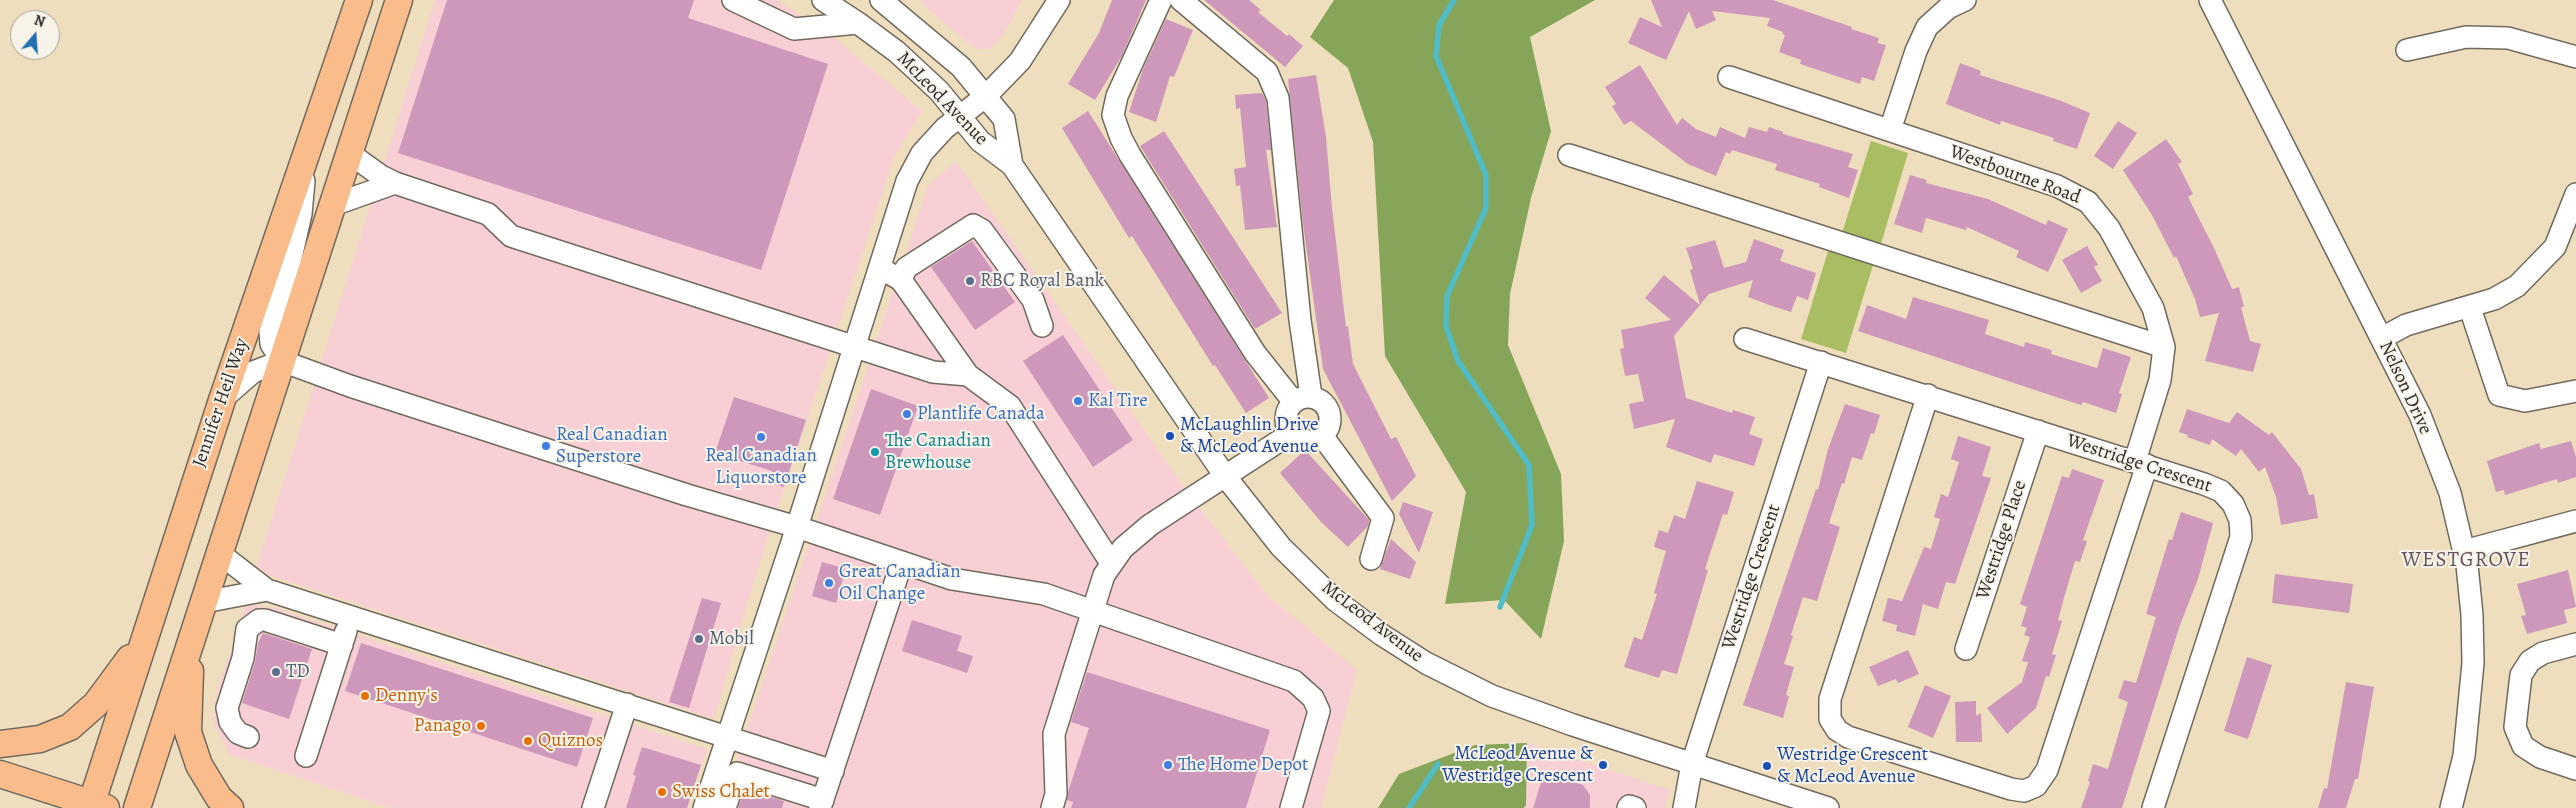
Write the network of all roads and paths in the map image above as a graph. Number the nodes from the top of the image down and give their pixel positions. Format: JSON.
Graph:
{"nodes":[{"id":1,"x":359,"y":0,"type":"edge"},
{"id":2,"x":399,"y":0,"type":"edge"},
{"id":3,"x":734,"y":0,"type":"edge"},
{"id":4,"x":823,"y":0,"type":"edge"},
{"id":5,"x":881,"y":0,"type":"edge"},
{"id":6,"x":1059,"y":0,"type":"edge"},
{"id":7,"x":1162,"y":0,"type":"edge"},
{"id":8,"x":1182,"y":0,"type":"edge"},
{"id":9,"x":1965,"y":0,"type":"edge"},
{"id":10,"x":2210,"y":0,"type":"edge"},
{"id":11,"x":858,"y":22,"type":"junction"},
{"id":12,"x":2407,"y":50,"type":"dead end"},
{"id":13,"x":2576,"y":57,"type":"edge"},
{"id":14,"x":1729,"y":77,"type":"dead end"},
{"id":15,"x":986,"y":96,"type":"junction"},
{"id":16,"x":961,"y":116,"type":"junction"},
{"id":17,"x":1890,"y":130,"type":"junction"},
{"id":18,"x":349,"y":153,"type":"junction"},
{"id":19,"x":1569,"y":155,"type":"dead end"},
{"id":20,"x":306,"y":158,"type":"junction"},
{"id":21,"x":1012,"y":165,"type":"junction"},
{"id":22,"x":395,"y":183,"type":"junction"},
{"id":23,"x":2576,"y":194,"type":"edge"},
{"id":24,"x":332,"y":205,"type":"junction"},
{"id":25,"x":880,"y":268,"type":"junction"},
{"id":26,"x":901,"y":280,"type":"junction"},
{"id":27,"x":2470,"y":308,"type":"junction"},
{"id":28,"x":1042,"y":326,"type":"dead end"},
{"id":29,"x":2382,"y":338,"type":"junction"},
{"id":30,"x":1745,"y":339,"type":"dead end"},
{"id":31,"x":853,"y":346,"type":"junction"},
{"id":32,"x":2164,"y":346,"type":"junction"},
{"id":33,"x":282,"y":361,"type":"junction"},
{"id":34,"x":1821,"y":362,"type":"junction"},
{"id":35,"x":968,"y":375,"type":"junction"},
{"id":36,"x":2576,"y":390,"type":"edge"},
{"id":37,"x":1928,"y":396,"type":"junction"},
{"id":38,"x":1302,"y":398,"type":"junction"},
{"id":39,"x":222,"y":400,"type":"junction"},
{"id":40,"x":2038,"y":431,"type":"junction"},
{"id":41,"x":1290,"y":434,"type":"junction"},
{"id":42,"x":1323,"y":437,"type":"junction"},
{"id":43,"x":2141,"y":463,"type":"junction"},
{"id":44,"x":1225,"y":476,"type":"junction"},
{"id":45,"x":2576,"y":521,"type":"edge"},
{"id":46,"x":797,"y":527,"type":"junction"},
{"id":47,"x":2464,"y":551,"type":"junction"},
{"id":48,"x":219,"y":552,"type":"junction"},
{"id":49,"x":1371,"y":560,"type":"dead end"},
{"id":50,"x":902,"y":562,"type":"junction"},
{"id":51,"x":1111,"y":563,"type":"junction"},
{"id":52,"x":267,"y":590,"type":"junction"},
{"id":53,"x":204,"y":602,"type":"junction"},
{"id":54,"x":1092,"y":610,"type":"junction"},
{"id":55,"x":351,"y":617,"type":"junction"},
{"id":56,"x":146,"y":635,"type":"junction"},
{"id":57,"x":192,"y":637,"type":"junction"},
{"id":58,"x":2576,"y":644,"type":"edge"},
{"id":59,"x":342,"y":645,"type":"junction"},
{"id":60,"x":1966,"y":649,"type":"dead end"},
{"id":61,"x":627,"y":704,"type":"junction"},
{"id":62,"x":727,"y":736,"type":"junction"},
{"id":63,"x":248,"y":737,"type":"dead end"},
{"id":64,"x":0,"y":744,"type":"edge"},
{"id":65,"x":306,"y":756,"type":"dead end"},
{"id":66,"x":1692,"y":764,"type":"junction"},
{"id":67,"x":2576,"y":769,"type":"edge"},
{"id":68,"x":832,"y":772,"type":"junction"},
{"id":69,"x":0,"y":774,"type":"edge"},
{"id":70,"x":822,"y":804,"type":"edge"},
{"id":71,"x":96,"y":807,"type":"edge"},
{"id":72,"x":137,"y":808,"type":"edge"},
{"id":73,"x":230,"y":808,"type":"edge"},
{"id":74,"x":593,"y":808,"type":"edge"},
{"id":75,"x":704,"y":808,"type":"edge"},
{"id":76,"x":725,"y":808,"type":"edge"},
{"id":77,"x":1052,"y":808,"type":"edge"},
{"id":78,"x":1291,"y":808,"type":"edge"},
{"id":79,"x":1628,"y":808,"type":"edge"},
{"id":80,"x":1635,"y":808,"type":"edge"},
{"id":81,"x":1684,"y":808,"type":"edge"},
{"id":82,"x":1828,"y":808,"type":"edge"},
{"id":83,"x":2153,"y":808,"type":"edge"},
{"id":84,"x":2451,"y":808,"type":"edge"}],
"edges":[{"from":1,"to":20,"type":"main road","name":"Jennifer Heil Way"},
{"from":2,"to":18,"type":"main road"},
{"from":3,"to":11,"type":"street"},
{"from":4,"to":11,"type":"street","name":"McLeod Avenue"},
{"from":5,"to":15,"type":"street","name":"McLeod Avenue"},
{"from":6,"to":15,"type":"street"},
{"from":7,"to":38,"type":"street"},
{"from":8,"to":38,"type":"street"},
{"from":9,"to":17,"type":"street"},
{"from":10,"to":29,"type":"street","name":"Nelson Drive"},
{"from":11,"to":16,"type":"street","name":"McLeod Avenue"},
{"from":12,"to":13,"type":"street"},
{"from":14,"to":17,"type":"street","name":"Westbourne Road"},
{"from":15,"to":16,"type":"street"},
{"from":15,"to":21,"type":"street","name":"McLeod Avenue"},
{"from":16,"to":21,"type":"street","name":"McLeod Avenue"},
{"from":16,"to":25,"type":"street"},
{"from":17,"to":32,"type":"street","name":"Westbourne Road"},
{"from":18,"to":22,"type":"street"},
{"from":18,"to":24,"type":"main road"},
{"from":19,"to":32,"type":"street"},
{"from":20,"to":33,"type":"street"},
{"from":20,"to":39,"type":"main road","name":"Jennifer Heil Way"},
{"from":21,"to":44,"type":"street","name":"McLeod Avenue"},
{"from":22,"to":24,"type":"street"},
{"from":22,"to":31,"type":"street"},
{"from":23,"to":27,"type":"street"},
{"from":24,"to":33,"type":"main road"},
{"from":25,"to":26,"type":"street"},
{"from":25,"to":31,"type":"street"},
{"from":26,"to":28,"type":"street"},
{"from":26,"to":35,"type":"street"},
{"from":27,"to":29,"type":"street"},
{"from":27,"to":36,"type":"street"},
{"from":29,"to":47,"type":"street","name":"Nelson Drive"},
{"from":30,"to":34,"type":"street","name":"Westridge Crescent"},
{"from":31,"to":35,"type":"street"},
{"from":31,"to":46,"type":"street"},
{"from":32,"to":43,"type":"street","name":"Westbourne Road"},
{"from":33,"to":39,"type":"street"},
{"from":33,"to":46,"type":"street"},
{"from":33,"to":48,"type":"main road"},
{"from":34,"to":37,"type":"street","name":"Westridge Crescent"},
{"from":34,"to":66,"type":"street","name":"Westridge Crescent"},
{"from":35,"to":51,"type":"street"},
{"from":37,"to":40,"type":"street","name":"Westridge Crescent"},
{"from":37,"to":43,"type":"street","name":"Westbourne Road"},
{"from":38,"to":41,"type":"street"},
{"from":38,"to":42,"type":"street"},
{"from":39,"to":56,"type":"main road","name":"Jennifer Heil Way"},
{"from":40,"to":43,"type":"street","name":"Westridge Crescent"},
{"from":40,"to":60,"type":"street","name":"Westridge Place"},
{"from":41,"to":42,"type":"street"},
{"from":41,"to":44,"type":"street"},
{"from":42,"to":49,"type":"street"},
{"from":43,"to":83,"type":"street","name":"Westridge Crescent"},
{"from":44,"to":51,"type":"street"},
{"from":44,"to":66,"type":"street","name":"McLeod Avenue"},
{"from":45,"to":47,"type":"street"},
{"from":46,"to":50,"type":"street"},
{"from":46,"to":62,"type":"street"},
{"from":47,"to":84,"type":"street","name":"Nelson Drive"},
{"from":48,"to":52,"type":"street"},
{"from":48,"to":53,"type":"main road"},
{"from":50,"to":54,"type":"street"},
{"from":50,"to":68,"type":"street"},
{"from":51,"to":54,"type":"street"},
{"from":52,"to":53,"type":"street"},
{"from":52,"to":55,"type":"street"},
{"from":53,"to":57,"type":"main road"},
{"from":54,"to":77,"type":"street"},
{"from":54,"to":78,"type":"street"},
{"from":55,"to":59,"type":"street"},
{"from":55,"to":61,"type":"street"},
{"from":56,"to":64,"type":"main road"},
{"from":56,"to":71,"type":"main road","name":"Jennifer Heil Way"},
{"from":57,"to":72,"type":"main road"},
{"from":57,"to":73,"type":"main road"},
{"from":58,"to":67,"type":"street"},
{"from":59,"to":63,"type":"street"},
{"from":59,"to":65,"type":"street"},
{"from":61,"to":62,"type":"street"},
{"from":61,"to":74,"type":"street"},
{"from":62,"to":68,"type":"street"},
{"from":62,"to":75,"type":"street"},
{"from":66,"to":81,"type":"street","name":"Westridge Crescent"},
{"from":66,"to":82,"type":"street","name":"McLeod Avenue"},
{"from":68,"to":70,"type":"street"},
{"from":69,"to":71,"type":"main road"},
{"from":70,"to":76,"type":"street"},
{"from":79,"to":80,"type":"street"}]}
